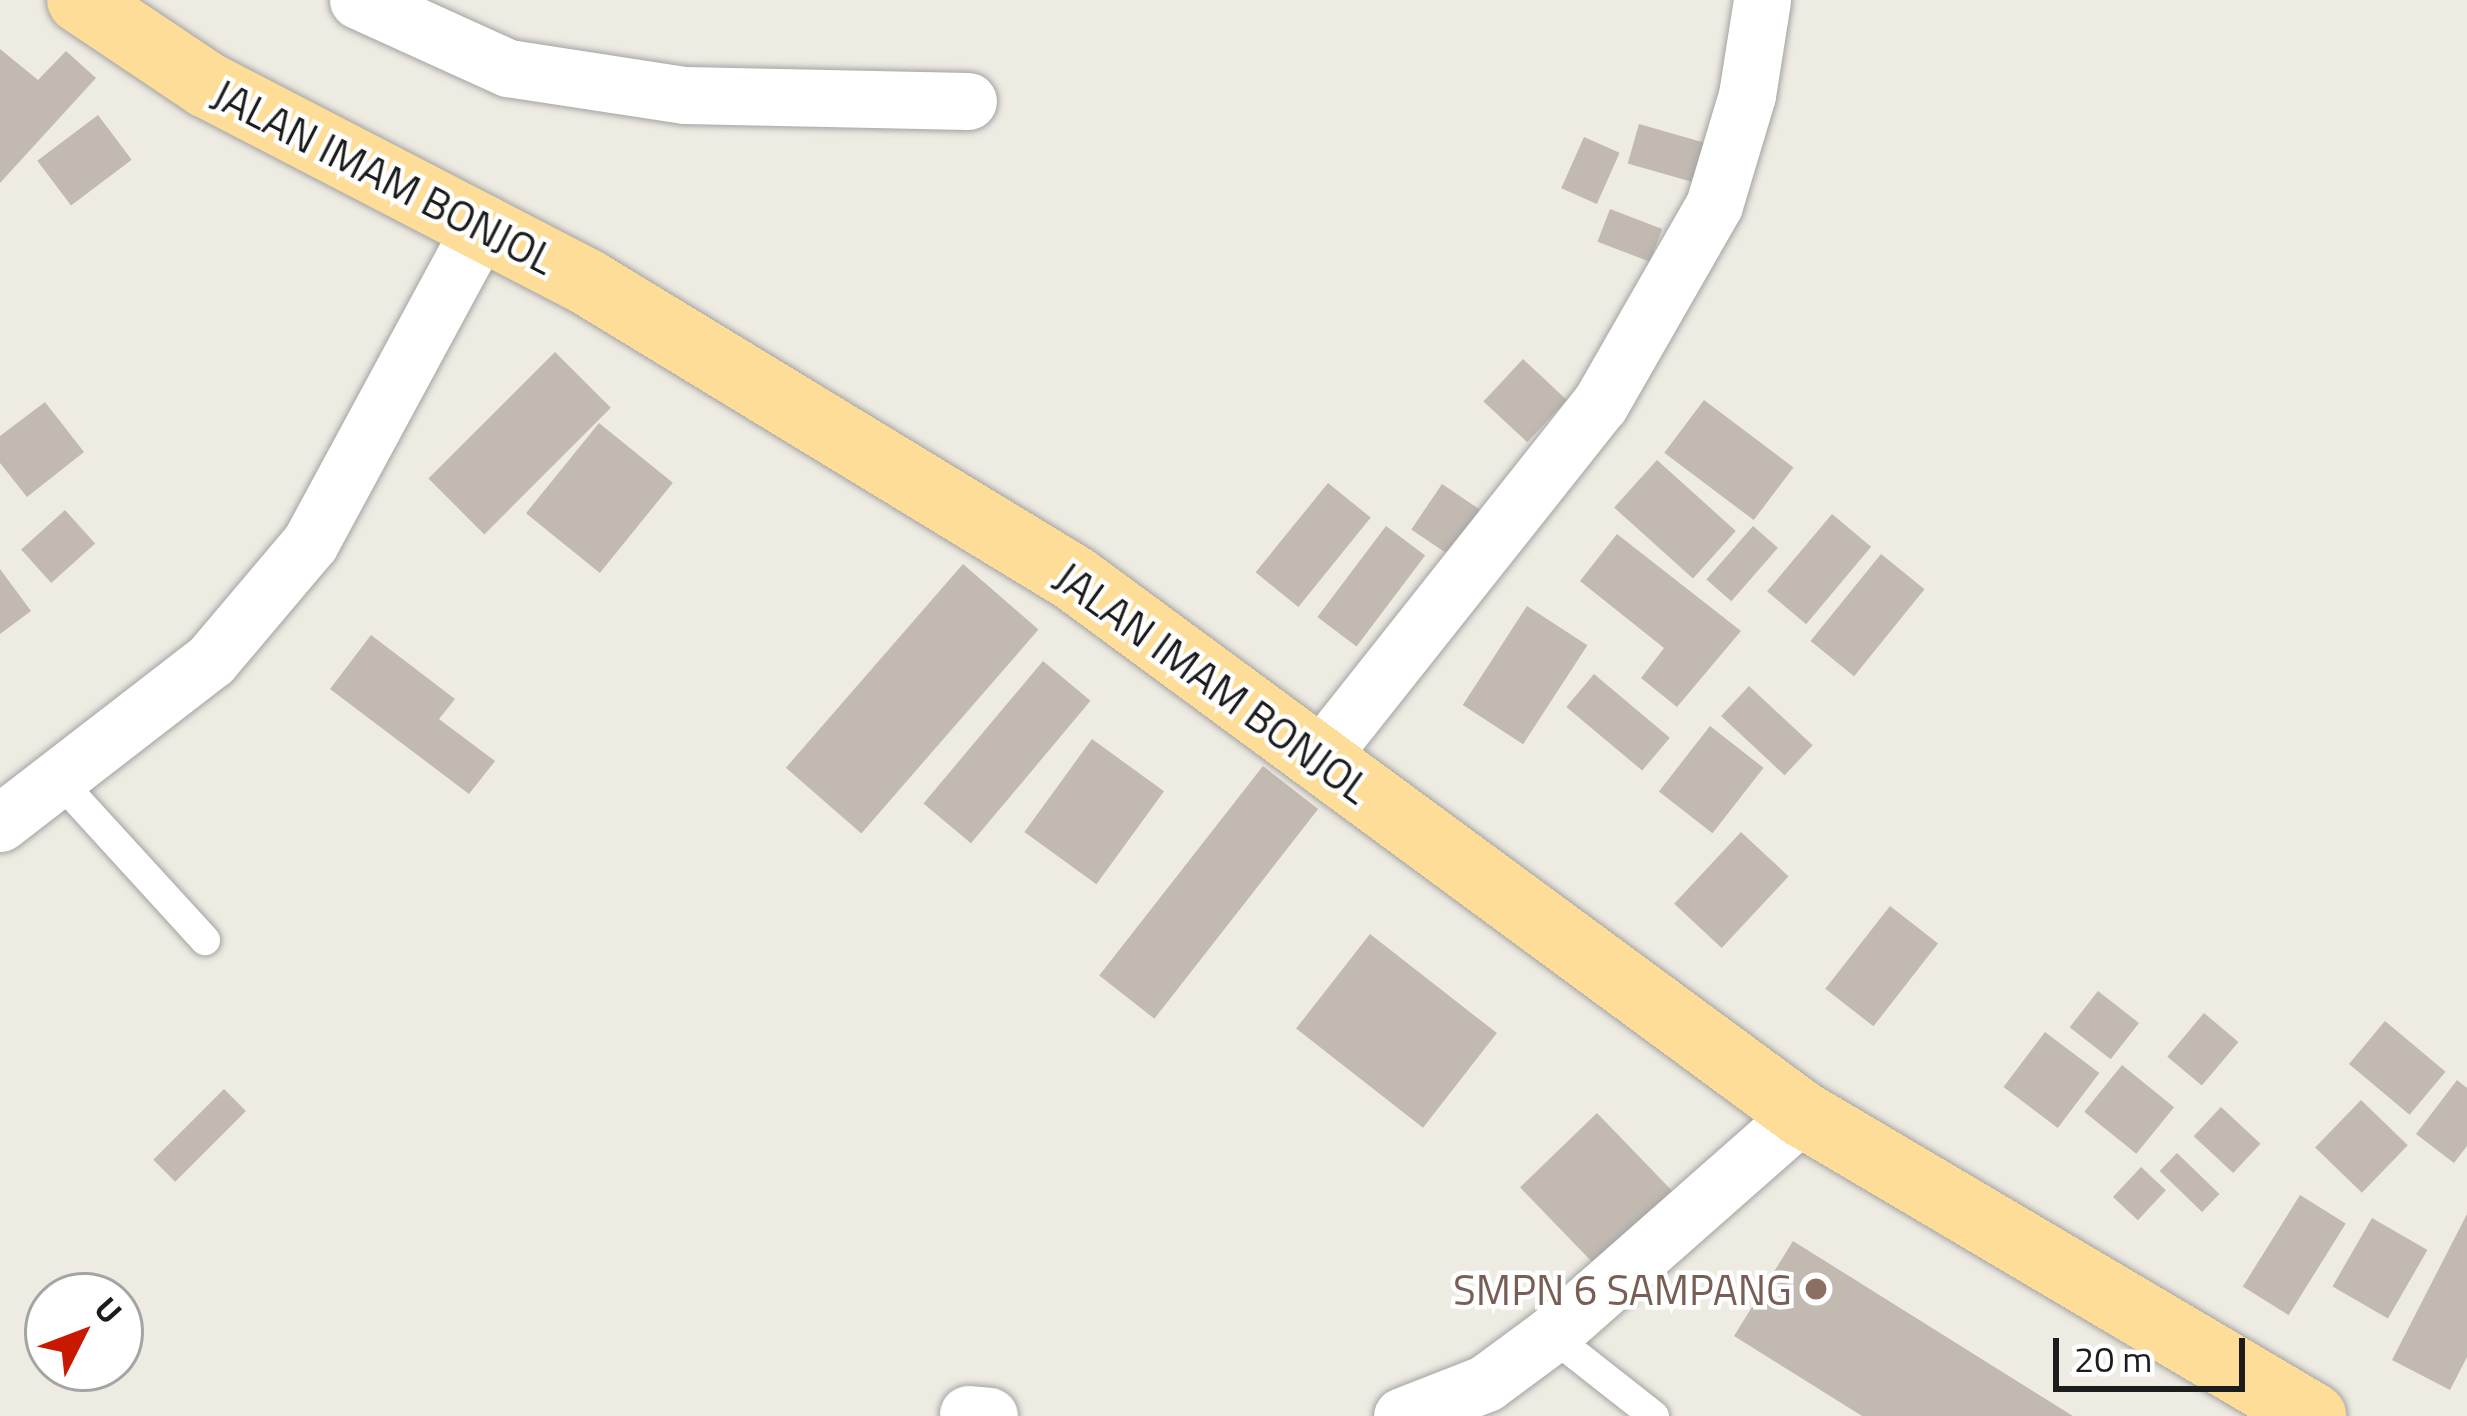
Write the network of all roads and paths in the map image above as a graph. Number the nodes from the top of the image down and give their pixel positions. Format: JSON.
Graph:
{"nodes":[{"id":1,"x":80,"y":0,"type":"edge"},
{"id":2,"x":358,"y":0,"type":"edge"},
{"id":3,"x":1762,"y":0,"type":"edge"},
{"id":4,"x":968,"y":101,"type":"dead end"},
{"id":5,"x":483,"y":223,"type":"junction"},
{"id":6,"x":1319,"y":758,"type":"junction"},
{"id":7,"x":56,"y":776,"type":"junction"},
{"id":8,"x":0,"y":823,"type":"edge"},
{"id":9,"x":205,"y":940,"type":"dead end"},
{"id":10,"x":1802,"y":1114,"type":"junction"},
{"id":11,"x":1551,"y":1335,"type":"junction"},
{"id":12,"x":1402,"y":1416,"type":"edge"},
{"id":13,"x":1654,"y":1416,"type":"edge"},
{"id":14,"x":2313,"y":1416,"type":"edge"}],
"edges":[{"from":1,"to":5,"type":"main road","name":"JALAN IMAM BONJOL"},
{"from":2,"to":4,"type":"street"},
{"from":3,"to":6,"type":"street"},
{"from":5,"to":6,"type":"main road","name":"JALAN IMAM BONJOL"},
{"from":5,"to":7,"type":"street"},
{"from":6,"to":10,"type":"main road","name":"JALAN IMAM BONJOL"},
{"from":7,"to":8,"type":"street"},
{"from":7,"to":9,"type":"lane"},
{"from":10,"to":11,"type":"street"},
{"from":10,"to":14,"type":"main road","name":"JALAN IMAM BONJOL"},
{"from":11,"to":12,"type":"street"},
{"from":11,"to":13,"type":"lane"}]}
